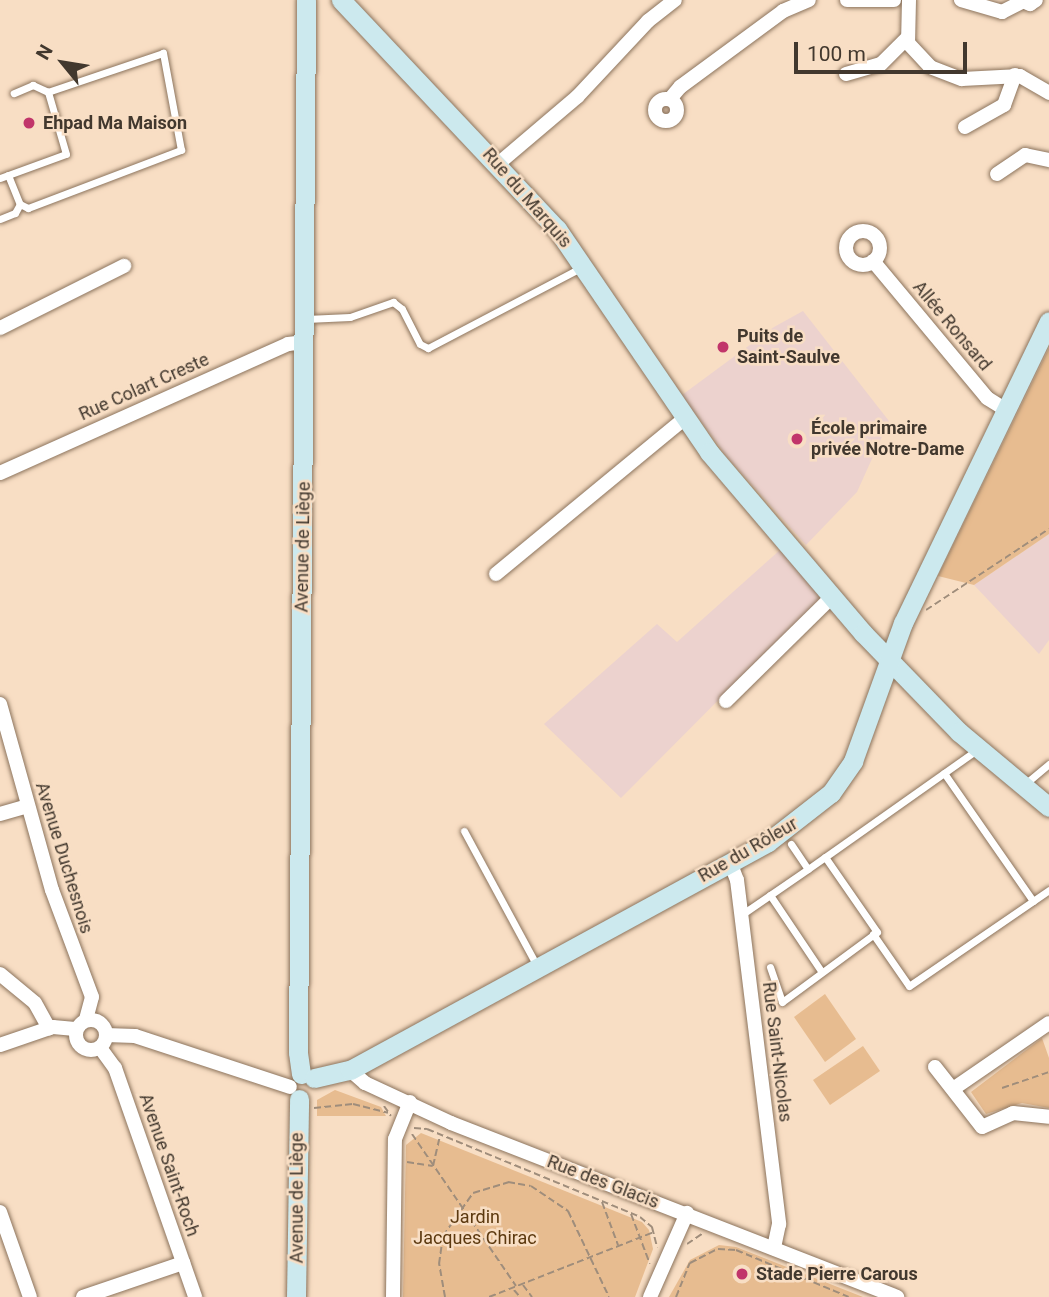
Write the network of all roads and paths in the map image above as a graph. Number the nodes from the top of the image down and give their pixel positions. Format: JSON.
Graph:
{"nodes":[{"id":1,"x":341,"y":0,"type":"edge"},
{"id":2,"x":675,"y":0,"type":"edge"},
{"id":3,"x":809,"y":0,"type":"edge"},
{"id":4,"x":847,"y":0,"type":"edge"},
{"id":5,"x":894,"y":0,"type":"edge"},
{"id":6,"x":909,"y":0,"type":"edge"},
{"id":7,"x":961,"y":0,"type":"edge"},
{"id":8,"x":1026,"y":1,"type":"edge"},
{"id":9,"x":309,"y":6,"type":"edge"},
{"id":10,"x":907,"y":38,"type":"junction"},
{"id":11,"x":846,"y":74,"type":"dead end"},
{"id":12,"x":1015,"y":75,"type":"junction"},
{"id":13,"x":48,"y":92,"type":"junction"},
{"id":14,"x":14,"y":93,"type":"dead end"},
{"id":15,"x":1049,"y":93,"type":"edge"},
{"id":16,"x":670,"y":99,"type":"dead end"},
{"id":17,"x":965,"y":127,"type":"dead end"},
{"id":18,"x":1049,"y":160,"type":"edge"},
{"id":19,"x":498,"y":164,"type":"junction"},
{"id":20,"x":997,"y":174,"type":"dead end"},
{"id":21,"x":4,"y":177,"type":"edge"},
{"id":22,"x":24,"y":206,"type":"junction"},
{"id":23,"x":0,"y":219,"type":"edge"},
{"id":24,"x":873,"y":261,"type":"dead end"},
{"id":25,"x":124,"y":266,"type":"dead end"},
{"id":26,"x":584,"y":266,"type":"junction"},
{"id":27,"x":305,"y":319,"type":"junction"},
{"id":28,"x":1049,"y":321,"type":"edge"},
{"id":29,"x":0,"y":328,"type":"edge"},
{"id":30,"x":305,"y":342,"type":"junction"},
{"id":31,"x":1006,"y":410,"type":"junction"},
{"id":32,"x":685,"y":418,"type":"junction"},
{"id":33,"x":0,"y":472,"type":"edge"},
{"id":34,"x":1049,"y":529,"type":"edge"},
{"id":35,"x":496,"y":574,"type":"dead end"},
{"id":36,"x":832,"y":597,"type":"junction"},
{"id":37,"x":909,"y":613,"type":"junction"},
{"id":38,"x":890,"y":662,"type":"junction"},
{"id":39,"x":726,"y":701,"type":"dead end"},
{"id":40,"x":0,"y":704,"type":"edge"},
{"id":41,"x":978,"y":749,"type":"junction"},
{"id":42,"x":1049,"y":764,"type":"edge"},
{"id":43,"x":944,"y":773,"type":"junction"},
{"id":44,"x":1023,"y":786,"type":"junction"},
{"id":45,"x":28,"y":806,"type":"junction"},
{"id":46,"x":1049,"y":807,"type":"edge"},
{"id":47,"x":0,"y":814,"type":"edge"},
{"id":48,"x":464,"y":831,"type":"dead end"},
{"id":49,"x":791,"y":844,"type":"dead end"},
{"id":50,"x":825,"y":857,"type":"junction"},
{"id":51,"x":730,"y":862,"type":"junction"},
{"id":52,"x":808,"y":869,"type":"junction"},
{"id":53,"x":1049,"y":890,"type":"edge"},
{"id":54,"x":770,"y":895,"type":"junction"},
{"id":55,"x":1033,"y":901,"type":"junction"},
{"id":56,"x":741,"y":915,"type":"junction"},
{"id":57,"x":873,"y":934,"type":"junction"},
{"id":58,"x":537,"y":967,"type":"junction"},
{"id":59,"x":770,"y":967,"type":"dead end"},
{"id":60,"x":821,"y":971,"type":"junction"},
{"id":61,"x":0,"y":974,"type":"edge"},
{"id":62,"x":1049,"y":1023,"type":"edge"},
{"id":63,"x":80,"y":1024,"type":"junction"},
{"id":64,"x":49,"y":1028,"type":"junction"},
{"id":65,"x":104,"y":1042,"type":"junction"},
{"id":66,"x":0,"y":1045,"type":"edge"},
{"id":67,"x":936,"y":1067,"type":"dead end"},
{"id":68,"x":350,"y":1070,"type":"junction"},
{"id":69,"x":1049,"y":1072,"type":"edge"},
{"id":70,"x":301,"y":1084,"type":"junction"},
{"id":71,"x":1002,"y":1088,"type":"dead end"},
{"id":72,"x":953,"y":1089,"type":"junction"},
{"id":73,"x":410,"y":1102,"type":"junction"},
{"id":74,"x":388,"y":1113,"type":"dead end"},
{"id":75,"x":1049,"y":1117,"type":"edge"},
{"id":76,"x":297,"y":1128,"type":"junction"},
{"id":77,"x":440,"y":1135,"type":"junction"},
{"id":78,"x":394,"y":1160,"type":"junction"},
{"id":79,"x":433,"y":1166,"type":"junction"},
{"id":80,"x":602,"y":1202,"type":"junction"},
{"id":81,"x":461,"y":1206,"type":"junction"},
{"id":82,"x":0,"y":1212,"type":"edge"},
{"id":83,"x":630,"y":1213,"type":"junction"},
{"id":84,"x":687,"y":1213,"type":"junction"},
{"id":85,"x":653,"y":1219,"type":"dead end"},
{"id":86,"x":706,"y":1220,"type":"junction"},
{"id":87,"x":649,"y":1224,"type":"junction"},
{"id":88,"x":654,"y":1232,"type":"junction"},
{"id":89,"x":640,"y":1238,"type":"junction"},
{"id":90,"x":685,"y":1244,"type":"dead end"},
{"id":91,"x":618,"y":1246,"type":"junction"},
{"id":92,"x":774,"y":1248,"type":"junction"},
{"id":93,"x":592,"y":1257,"type":"junction"},
{"id":94,"x":183,"y":1263,"type":"junction"},
{"id":95,"x":522,"y":1284,"type":"junction"},
{"id":96,"x":513,"y":1288,"type":"junction"},
{"id":97,"x":30,"y":1297,"type":"edge"},
{"id":98,"x":83,"y":1297,"type":"edge"},
{"id":99,"x":195,"y":1297,"type":"edge"},
{"id":100,"x":296,"y":1297,"type":"edge"},
{"id":101,"x":393,"y":1297,"type":"edge"},
{"id":102,"x":445,"y":1297,"type":"edge"},
{"id":103,"x":489,"y":1297,"type":"edge"},
{"id":104,"x":508,"y":1297,"type":"edge"},
{"id":105,"x":520,"y":1297,"type":"edge"},
{"id":106,"x":532,"y":1297,"type":"edge"},
{"id":107,"x":609,"y":1297,"type":"edge"},
{"id":108,"x":650,"y":1297,"type":"edge"},
{"id":109,"x":676,"y":1297,"type":"edge"},
{"id":110,"x":849,"y":1297,"type":"edge"},
{"id":111,"x":897,"y":1297,"type":"edge"}],
"edges":[{"from":1,"to":19,"type":"main road","name":"Rue du Marquis"},
{"from":2,"to":19,"type":"street"},
{"from":3,"to":16,"type":"street"},
{"from":4,"to":5,"type":"street"},
{"from":6,"to":10,"type":"street"},
{"from":7,"to":8,"type":"street"},
{"from":9,"to":27,"type":"main road","name":"Avenue de Liège"},
{"from":10,"to":11,"type":"street"},
{"from":10,"to":12,"type":"street"},
{"from":12,"to":15,"type":"street"},
{"from":12,"to":17,"type":"street"},
{"from":13,"to":14,"type":"lane"},
{"from":13,"to":21,"type":"lane"},
{"from":13,"to":22,"type":"lane"},
{"from":18,"to":20,"type":"street"},
{"from":19,"to":26,"type":"main road","name":"Rue du Marquis"},
{"from":21,"to":22,"type":"lane"},
{"from":22,"to":23,"type":"lane"},
{"from":24,"to":31,"type":"street","name":"Allée Ronsard"},
{"from":25,"to":29,"type":"street"},
{"from":26,"to":27,"type":"lane"},
{"from":26,"to":32,"type":"main road","name":"Rue du Marquis"},
{"from":27,"to":30,"type":"main road","name":"Avenue de Liège"},
{"from":28,"to":31,"type":"main road","name":"Rue du Rôleur"},
{"from":30,"to":33,"type":"street","name":"Rue Colart Creste"},
{"from":30,"to":70,"type":"main road","name":"Avenue de Liège"},
{"from":31,"to":37,"type":"main road","name":"Rue du Rôleur"},
{"from":32,"to":35,"type":"street"},
{"from":32,"to":36,"type":"main road","name":"Rue du Marquis"},
{"from":34,"to":37,"type":"path"},
{"from":36,"to":38,"type":"main road","name":"Rue du Marquis"},
{"from":36,"to":39,"type":"street"},
{"from":37,"to":38,"type":"main road","name":"Rue du Rôleur"},
{"from":38,"to":41,"type":"main road","name":"Rue du Marquis"},
{"from":38,"to":51,"type":"main road","name":"Rue du Rôleur"},
{"from":40,"to":45,"type":"street","name":"Avenue Duchesnois"},
{"from":41,"to":43,"type":"lane"},
{"from":41,"to":44,"type":"main road","name":"Rue du Marquis"},
{"from":42,"to":44,"type":"lane"},
{"from":43,"to":50,"type":"lane"},
{"from":43,"to":55,"type":"lane"},
{"from":44,"to":46,"type":"main road","name":"Rue du Marquis"},
{"from":45,"to":47,"type":"street"},
{"from":45,"to":63,"type":"street","name":"Avenue Duchesnois"},
{"from":48,"to":58,"type":"lane"},
{"from":49,"to":52,"type":"lane"},
{"from":50,"to":52,"type":"lane"},
{"from":50,"to":57,"type":"lane"},
{"from":51,"to":56,"type":"street","name":"Rue Saint-Nicolas"},
{"from":51,"to":58,"type":"main road","name":"Rue du Rôleur"},
{"from":52,"to":54,"type":"lane"},
{"from":53,"to":55,"type":"lane"},
{"from":54,"to":56,"type":"lane"},
{"from":54,"to":60,"type":"lane"},
{"from":55,"to":57,"type":"lane"},
{"from":56,"to":92,"type":"street","name":"Rue Saint-Nicolas"},
{"from":57,"to":60,"type":"lane"},
{"from":58,"to":68,"type":"main road","name":"Rue du Rôleur"},
{"from":59,"to":60,"type":"lane"},
{"from":61,"to":64,"type":"street"},
{"from":62,"to":72,"type":"street"},
{"from":63,"to":64,"type":"street"},
{"from":63,"to":65,"type":"street"},
{"from":63,"to":65,"type":"street"},
{"from":64,"to":66,"type":"street"},
{"from":65,"to":70,"type":"street"},
{"from":65,"to":94,"type":"street","name":"Avenue Saint-Roch"},
{"from":67,"to":72,"type":"street"},
{"from":68,"to":70,"type":"main road"},
{"from":68,"to":73,"type":"street","name":"Rue des Glacis"},
{"from":69,"to":71,"type":"path"},
{"from":70,"to":76,"type":"main road","name":"Avenue de Liège"},
{"from":72,"to":75,"type":"street"},
{"from":73,"to":78,"type":"street"},
{"from":73,"to":84,"type":"street","name":"Rue des Glacis"},
{"from":74,"to":76,"type":"path"},
{"from":76,"to":100,"type":"main road","name":"Avenue de Liège"},
{"from":77,"to":79,"type":"path"},
{"from":77,"to":79,"type":"path"},
{"from":77,"to":80,"type":"path"},
{"from":78,"to":79,"type":"path"},
{"from":78,"to":101,"type":"street"},
{"from":79,"to":81,"type":"path"},
{"from":80,"to":83,"type":"path"},
{"from":80,"to":91,"type":"path"},
{"from":81,"to":93,"type":"path"},
{"from":81,"to":96,"type":"path"},
{"from":81,"to":102,"type":"path"},
{"from":82,"to":97,"type":"street"},
{"from":83,"to":87,"type":"path"},
{"from":83,"to":89,"type":"path"},
{"from":84,"to":86,"type":"street","name":"Rue des Glacis"},
{"from":84,"to":108,"type":"street"},
{"from":85,"to":87,"type":"path"},
{"from":86,"to":90,"type":"path"},
{"from":86,"to":92,"type":"street","name":"Rue des Glacis"},
{"from":87,"to":88,"type":"path"},
{"from":88,"to":89,"type":"path"},
{"from":88,"to":89,"type":"path"},
{"from":89,"to":91,"type":"path"},
{"from":91,"to":93,"type":"path"},
{"from":92,"to":111,"type":"street","name":"Rue des Glacis"},
{"from":93,"to":95,"type":"path"},
{"from":93,"to":107,"type":"path"},
{"from":94,"to":98,"type":"street"},
{"from":94,"to":99,"type":"street","name":"Avenue Saint-Roch"},
{"from":95,"to":96,"type":"path"},
{"from":95,"to":106,"type":"path"},
{"from":96,"to":103,"type":"path"},
{"from":96,"to":104,"type":"path"},
{"from":96,"to":105,"type":"path"},
{"from":109,"to":110,"type":"path"}]}
